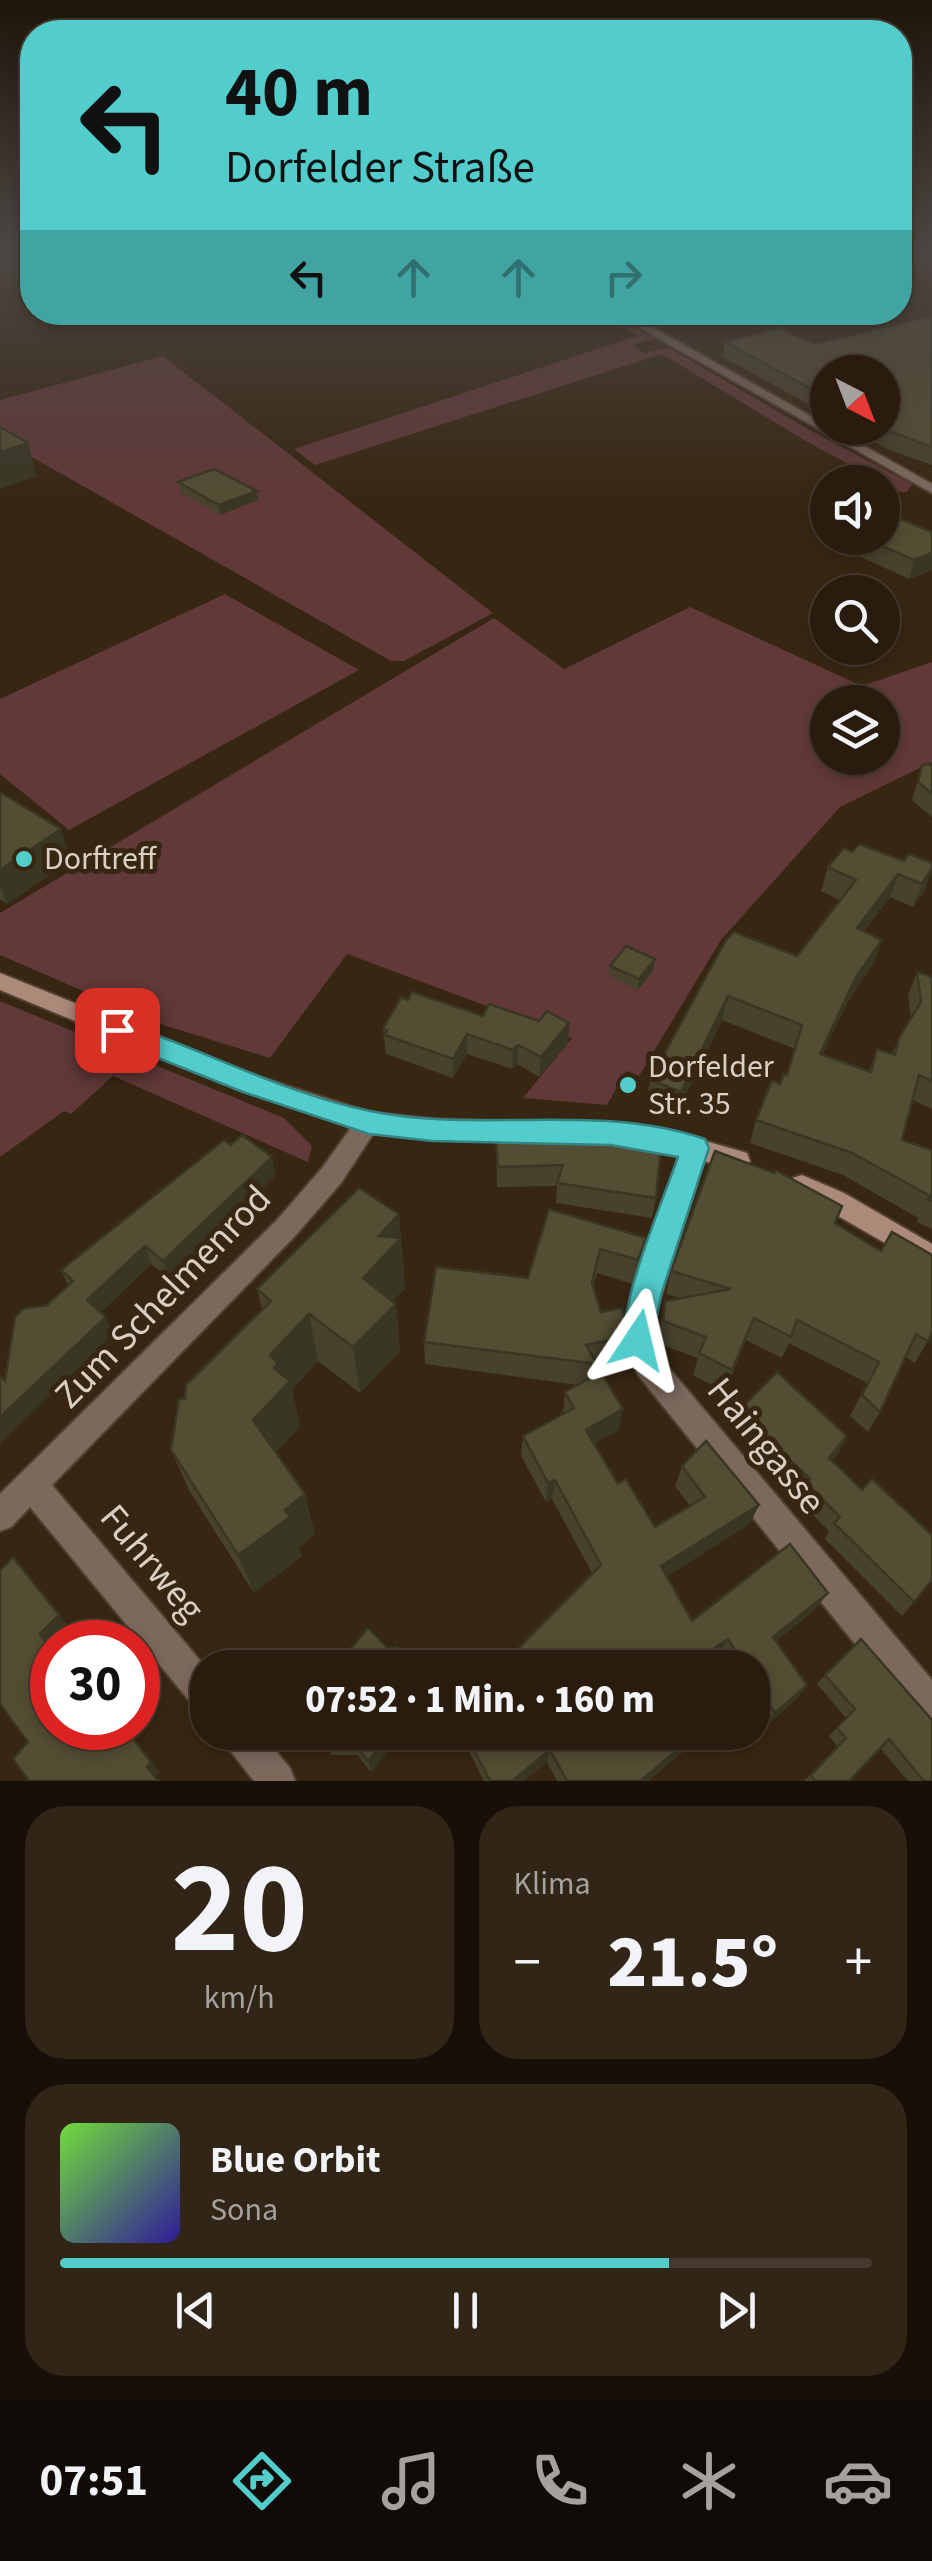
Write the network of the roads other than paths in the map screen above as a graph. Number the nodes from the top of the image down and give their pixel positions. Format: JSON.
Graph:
{"nodes":[{"id":1,"x":656,"y":334,"type":"edge"},
{"id":2,"x":931,"y":488,"type":"edge"},
{"id":3,"x":0,"y":980,"type":"edge"},
{"id":4,"x":369,"y":1122,"type":"junction"},
{"id":5,"x":695,"y":1148,"type":"junction"},
{"id":6,"x":932,"y":1258,"type":"edge"},
{"id":7,"x":31,"y":1484,"type":"junction"},
{"id":8,"x":0,"y":1516,"type":"edge"},
{"id":9,"x":190,"y":1675,"type":"edge"},
{"id":10,"x":932,"y":1706,"type":"edge"},
{"id":11,"x":252,"y":1750,"type":"edge"},
{"id":12,"x":278,"y":1781,"type":"edge"}],
"edges":[{"from":1,"to":2,"type":"street"},
{"from":3,"to":4,"type":"main road"},
{"from":4,"to":5,"type":"main road"},
{"from":4,"to":7,"type":"street","name":"Zum Schelmenrod"},
{"from":5,"to":6,"type":"main road"},
{"from":5,"to":10,"type":"street","name":"Haingasse"},
{"from":7,"to":8,"type":"street","name":"Zum Schelmenrod"},
{"from":7,"to":9,"type":"street","name":"Fuhrweg"},
{"from":11,"to":12,"type":"street"}]}
